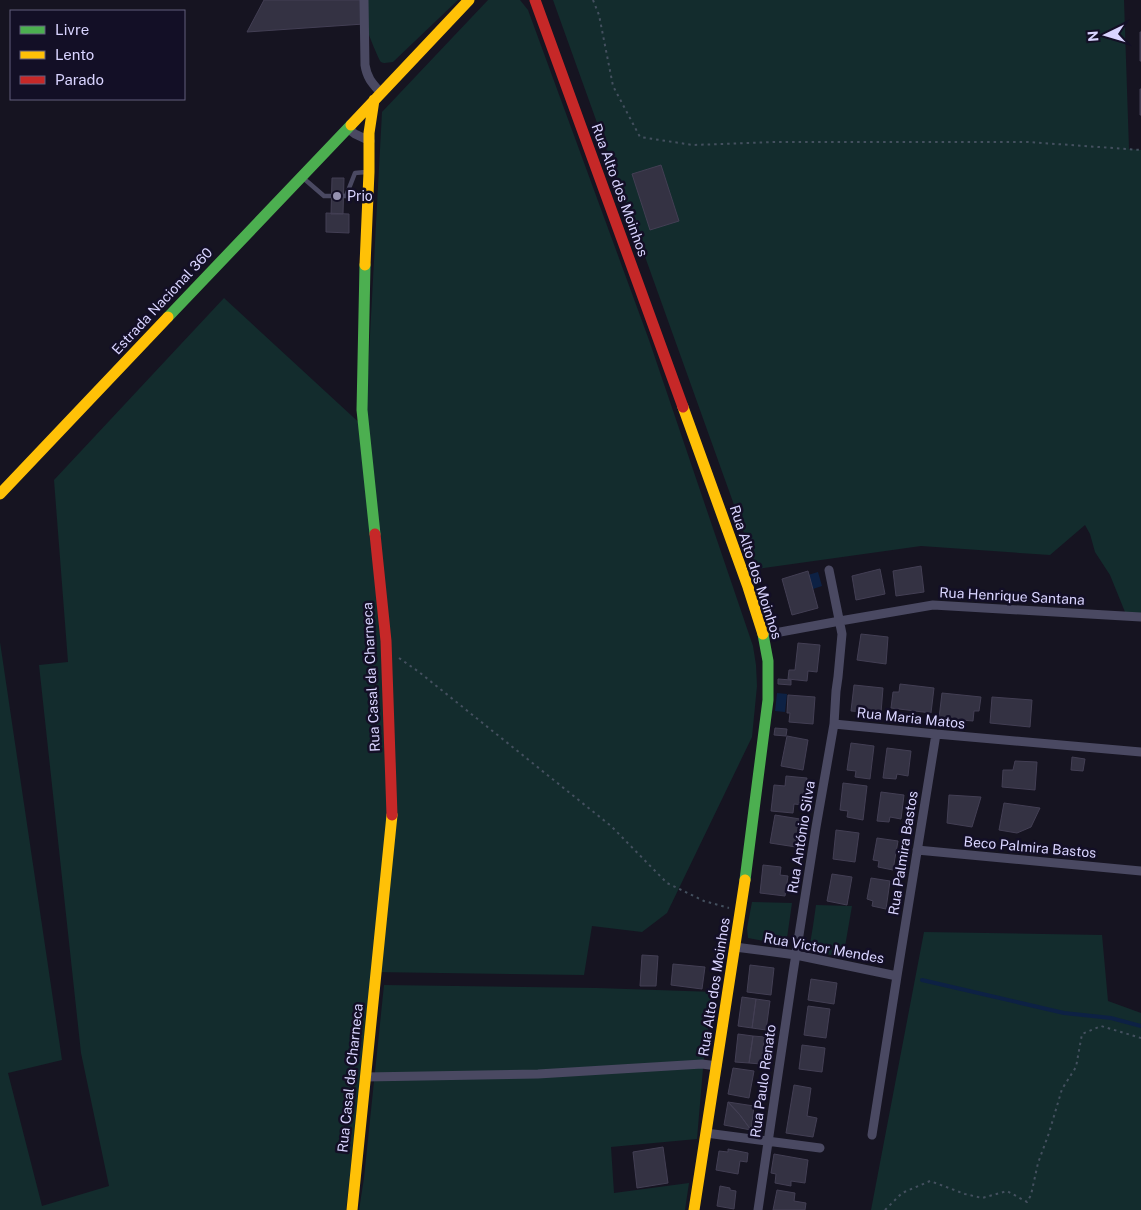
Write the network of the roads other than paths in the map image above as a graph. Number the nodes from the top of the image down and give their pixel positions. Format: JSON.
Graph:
{"nodes":[{"id":1,"x":364,"y":0,"type":"edge"},
{"id":2,"x":469,"y":0,"type":"edge"},
{"id":3,"x":535,"y":0,"type":"edge"},
{"id":4,"x":377,"y":96,"type":"junction"},
{"id":5,"x":358,"y":116,"type":"junction"},
{"id":6,"x":347,"y":128,"type":"junction"},
{"id":7,"x":370,"y":137,"type":"junction"},
{"id":8,"x":369,"y":172,"type":"junction"},
{"id":9,"x":301,"y":176,"type":"junction"},
{"id":10,"x":0,"y":494,"type":"edge"},
{"id":11,"x":829,"y":570,"type":"dead end"},
{"id":12,"x":1141,"y":617,"type":"edge"},
{"id":13,"x":840,"y":621,"type":"junction"},
{"id":14,"x":764,"y":635,"type":"junction"},
{"id":15,"x":834,"y":724,"type":"junction"},
{"id":16,"x":936,"y":734,"type":"junction"},
{"id":17,"x":1141,"y":752,"type":"edge"},
{"id":18,"x":917,"y":850,"type":"junction"},
{"id":19,"x":1141,"y":871,"type":"edge"},
{"id":20,"x":735,"y":947,"type":"junction"},
{"id":21,"x":796,"y":955,"type":"junction"},
{"id":22,"x":897,"y":976,"type":"junction"},
{"id":23,"x":716,"y":1066,"type":"junction"},
{"id":24,"x":365,"y":1077,"type":"junction"},
{"id":25,"x":706,"y":1133,"type":"junction"},
{"id":26,"x":872,"y":1135,"type":"dead end"},
{"id":27,"x":768,"y":1141,"type":"junction"},
{"id":28,"x":820,"y":1148,"type":"dead end"},
{"id":29,"x":352,"y":1210,"type":"edge"},
{"id":30,"x":694,"y":1210,"type":"edge"},
{"id":31,"x":758,"y":1210,"type":"edge"}],
"edges":[{"from":1,"to":4,"type":"street"},
{"from":2,"to":4,"type":"street"},
{"from":3,"to":14,"type":"street","name":"Rua Alto dos Moinhos"},
{"from":4,"to":5,"type":"street","name":"Estrada Nacional 360"},
{"from":4,"to":7,"type":"street","name":"Rua Casal da Charneca"},
{"from":5,"to":6,"type":"street","name":"Estrada Nacional 360"},
{"from":5,"to":7,"type":"street"},
{"from":6,"to":7,"type":"street"},
{"from":6,"to":9,"type":"street","name":"Estrada Nacional 360"},
{"from":7,"to":8,"type":"street","name":"Rua Casal da Charneca"},
{"from":8,"to":9,"type":"lane"},
{"from":8,"to":24,"type":"street","name":"Rua Casal da Charneca"},
{"from":9,"to":10,"type":"street","name":"Estrada Nacional 360"},
{"from":11,"to":13,"type":"street"},
{"from":12,"to":13,"type":"street","name":"Rua Henrique Santana"},
{"from":13,"to":14,"type":"street","name":"Rua Henrique Santana"},
{"from":13,"to":15,"type":"street"},
{"from":14,"to":20,"type":"street","name":"Rua Alto dos Moinhos"},
{"from":15,"to":16,"type":"street","name":"Rua Maria Matos"},
{"from":15,"to":21,"type":"street","name":"Rua António Silva"},
{"from":16,"to":17,"type":"street","name":"Rua Maria Matos"},
{"from":16,"to":18,"type":"street","name":"Rua Palmira Bastos"},
{"from":18,"to":19,"type":"street","name":"Beco Palmira Bastos"},
{"from":18,"to":22,"type":"street","name":"Rua Palmira Bastos"},
{"from":20,"to":21,"type":"street","name":"Rua Victor Mendes"},
{"from":20,"to":23,"type":"street","name":"Rua Alto dos Moinhos"},
{"from":21,"to":22,"type":"street","name":"Rua Victor Mendes"},
{"from":21,"to":27,"type":"street","name":"Rua Paulo Renato"},
{"from":22,"to":26,"type":"street","name":"Rua Victor Mendes"},
{"from":23,"to":24,"type":"street"},
{"from":23,"to":25,"type":"street","name":"Rua Alto dos Moinhos"},
{"from":24,"to":29,"type":"street","name":"Rua Casal da Charneca"},
{"from":25,"to":27,"type":"street"},
{"from":25,"to":30,"type":"street","name":"Rua Alto dos Moinhos"},
{"from":27,"to":28,"type":"street"},
{"from":27,"to":31,"type":"street","name":"Rua Paulo Renato"}]}
